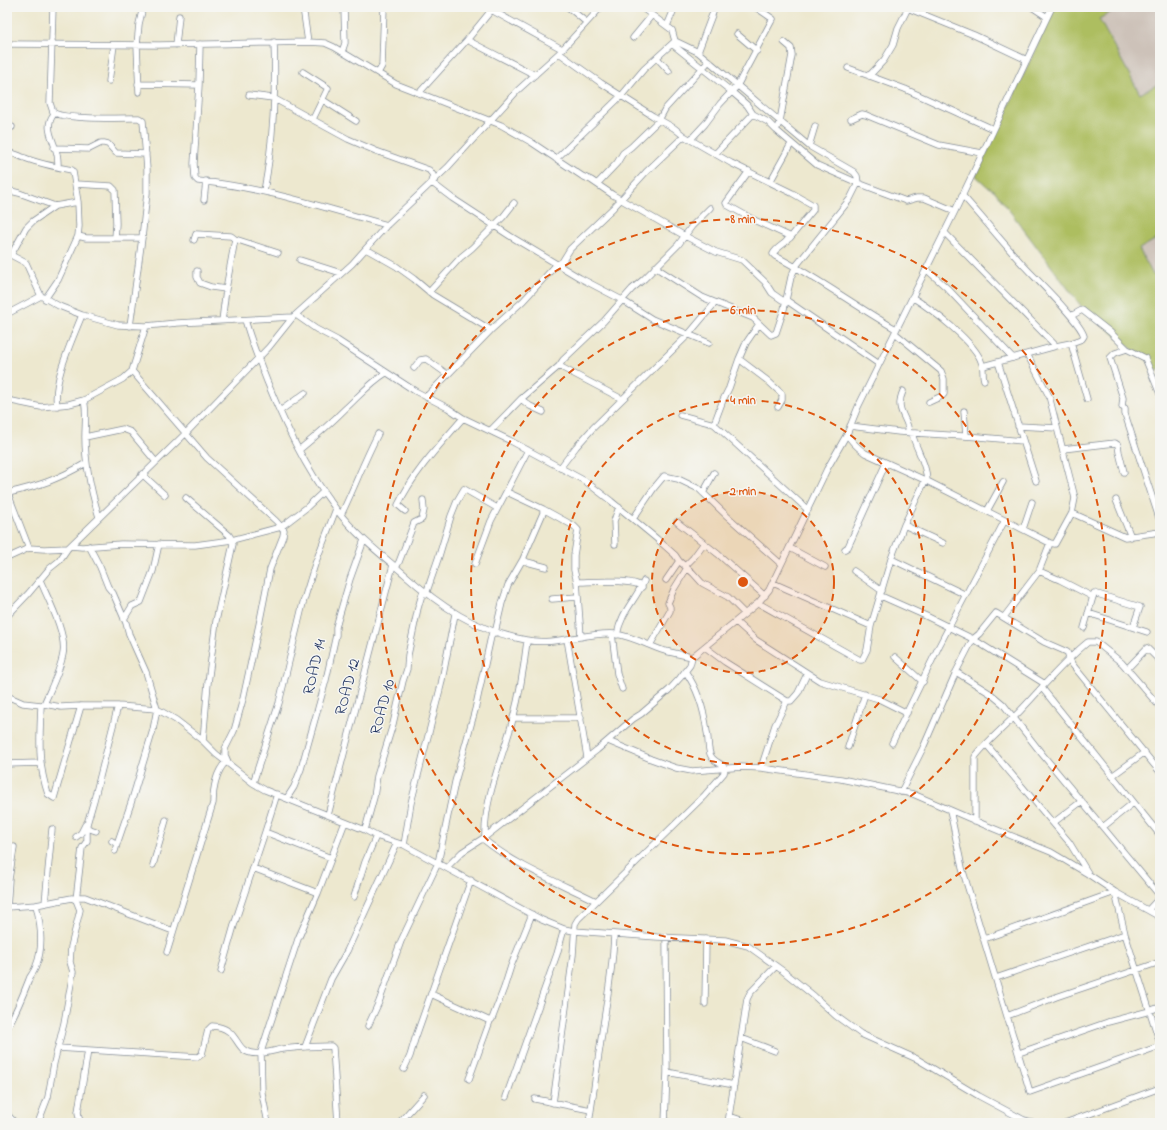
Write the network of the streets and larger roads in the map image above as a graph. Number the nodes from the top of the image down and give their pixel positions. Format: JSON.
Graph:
{"nodes":[{"id":1,"x":53,"y":7,"type":"edge"},
{"id":2,"x":143,"y":7,"type":"edge"},
{"id":3,"x":303,"y":7,"type":"edge"},
{"id":4,"x":344,"y":7,"type":"edge"},
{"id":5,"x":384,"y":7,"type":"edge"},
{"id":6,"x":568,"y":7,"type":"edge"},
{"id":7,"x":601,"y":7,"type":"edge"},
{"id":8,"x":641,"y":7,"type":"edge"},
{"id":9,"x":675,"y":7,"type":"edge"},
{"id":10,"x":715,"y":7,"type":"edge"},
{"id":11,"x":1032,"y":7,"type":"edge"},
{"id":12,"x":1052,"y":7,"type":"edge"},
{"id":13,"x":490,"y":8,"type":"edge"},
{"id":14,"x":755,"y":8,"type":"edge"},
{"id":15,"x":907,"y":8,"type":"edge"},
{"id":16,"x":652,"y":15,"type":"junction"},
{"id":17,"x":179,"y":16,"type":"dead end"},
{"id":18,"x":1047,"y":17,"type":"junction"},
{"id":19,"x":586,"y":22,"type":"junction"},
{"id":20,"x":667,"y":26,"type":"junction"},
{"id":21,"x":737,"y":34,"type":"dead end"},
{"id":22,"x":633,"y":38,"type":"dead end"},
{"id":23,"x":467,"y":40,"type":"junction"},
{"id":24,"x":274,"y":42,"type":"junction"},
{"id":25,"x":308,"y":42,"type":"junction"},
{"id":26,"x":784,"y":42,"type":"dead end"},
{"id":27,"x":674,"y":43,"type":"junction"},
{"id":28,"x":7,"y":44,"type":"edge"},
{"id":29,"x":51,"y":44,"type":"junction"},
{"id":30,"x":176,"y":44,"type":"junction"},
{"id":31,"x":200,"y":44,"type":"junction"},
{"id":32,"x":114,"y":45,"type":"junction"},
{"id":33,"x":137,"y":45,"type":"junction"},
{"id":34,"x":561,"y":51,"type":"junction"},
{"id":35,"x":757,"y":51,"type":"junction"},
{"id":36,"x":342,"y":52,"type":"junction"},
{"id":37,"x":698,"y":52,"type":"junction"},
{"id":38,"x":656,"y":58,"type":"junction"},
{"id":39,"x":1027,"y":60,"type":"junction"},
{"id":40,"x":709,"y":61,"type":"junction"},
{"id":41,"x":848,"y":68,"type":"dead end"},
{"id":42,"x":703,"y":69,"type":"junction"},
{"id":43,"x":669,"y":71,"type":"dead end"},
{"id":44,"x":303,"y":72,"type":"dead end"},
{"id":45,"x":378,"y":73,"type":"junction"},
{"id":46,"x":534,"y":75,"type":"junction"},
{"id":47,"x":869,"y":76,"type":"junction"},
{"id":48,"x":109,"y":81,"type":"dead end"},
{"id":49,"x":138,"y":84,"type":"junction"},
{"id":50,"x":199,"y":84,"type":"junction"},
{"id":51,"x":737,"y":86,"type":"junction"},
{"id":52,"x":139,"y":92,"type":"dead end"},
{"id":53,"x":732,"y":92,"type":"junction"},
{"id":54,"x":419,"y":93,"type":"junction"},
{"id":55,"x":249,"y":95,"type":"dead end"},
{"id":56,"x":622,"y":95,"type":"junction"},
{"id":57,"x":274,"y":98,"type":"junction"},
{"id":58,"x":323,"y":100,"type":"junction"},
{"id":59,"x":54,"y":114,"type":"junction"},
{"id":60,"x":753,"y":114,"type":"junction"},
{"id":61,"x":313,"y":119,"type":"junction"},
{"id":62,"x":851,"y":119,"type":"dead end"},
{"id":63,"x":356,"y":120,"type":"dead end"},
{"id":64,"x":659,"y":120,"type":"junction"},
{"id":65,"x":489,"y":121,"type":"junction"},
{"id":66,"x":780,"y":122,"type":"junction"},
{"id":67,"x":815,"y":126,"type":"dead end"},
{"id":68,"x":993,"y":129,"type":"junction"},
{"id":69,"x":776,"y":130,"type":"junction"},
{"id":70,"x":684,"y":136,"type":"junction"},
{"id":71,"x":691,"y":139,"type":"junction"},
{"id":72,"x":791,"y":144,"type":"junction"},
{"id":73,"x":809,"y":146,"type":"junction"},
{"id":74,"x":54,"y":148,"type":"junction"},
{"id":75,"x":7,"y":153,"type":"edge"},
{"id":76,"x":716,"y":153,"type":"junction"},
{"id":77,"x":982,"y":153,"type":"junction"},
{"id":78,"x":146,"y":154,"type":"junction"},
{"id":79,"x":556,"y":159,"type":"junction"},
{"id":80,"x":58,"y":167,"type":"junction"},
{"id":81,"x":749,"y":171,"type":"junction"},
{"id":82,"x":206,"y":181,"type":"junction"},
{"id":83,"x":431,"y":182,"type":"junction"},
{"id":84,"x":770,"y":182,"type":"junction"},
{"id":85,"x":858,"y":183,"type":"junction"},
{"id":86,"x":76,"y":184,"type":"junction"},
{"id":87,"x":597,"y":184,"type":"junction"},
{"id":88,"x":7,"y":190,"type":"edge"},
{"id":89,"x":264,"y":191,"type":"junction"},
{"id":90,"x":962,"y":195,"type":"junction"},
{"id":91,"x":204,"y":200,"type":"dead end"},
{"id":92,"x":620,"y":200,"type":"junction"},
{"id":93,"x":78,"y":202,"type":"junction"},
{"id":94,"x":514,"y":203,"type":"dead end"},
{"id":95,"x":55,"y":206,"type":"junction"},
{"id":96,"x":710,"y":208,"type":"dead end"},
{"id":97,"x":955,"y":211,"type":"junction"},
{"id":98,"x":494,"y":225,"type":"junction"},
{"id":99,"x":387,"y":226,"type":"junction"},
{"id":100,"x":944,"y":232,"type":"junction"},
{"id":101,"x":78,"y":236,"type":"junction"},
{"id":102,"x":685,"y":236,"type":"junction"},
{"id":103,"x":115,"y":238,"type":"junction"},
{"id":104,"x":142,"y":238,"type":"junction"},
{"id":105,"x":790,"y":238,"type":"junction"},
{"id":106,"x":235,"y":239,"type":"junction"},
{"id":107,"x":194,"y":240,"type":"dead end"},
{"id":108,"x":366,"y":249,"type":"junction"},
{"id":109,"x":278,"y":253,"type":"dead end"},
{"id":110,"x":9,"y":254,"type":"edge"},
{"id":111,"x":300,"y":260,"type":"dead end"},
{"id":112,"x":557,"y":264,"type":"junction"},
{"id":113,"x":796,"y":266,"type":"junction"},
{"id":114,"x":655,"y":267,"type":"junction"},
{"id":115,"x":926,"y":269,"type":"junction"},
{"id":116,"x":197,"y":271,"type":"dead end"},
{"id":117,"x":341,"y":273,"type":"junction"},
{"id":118,"x":226,"y":289,"type":"junction"},
{"id":119,"x":429,"y":292,"type":"junction"},
{"id":120,"x":912,"y":297,"type":"junction"},
{"id":121,"x":43,"y":298,"type":"junction"},
{"id":122,"x":622,"y":300,"type":"junction"},
{"id":123,"x":786,"y":300,"type":"junction"},
{"id":124,"x":714,"y":303,"type":"junction"},
{"id":125,"x":7,"y":314,"type":"edge"},
{"id":126,"x":82,"y":315,"type":"junction"},
{"id":127,"x":295,"y":316,"type":"junction"},
{"id":128,"x":1071,"y":316,"type":"junction"},
{"id":129,"x":245,"y":320,"type":"junction"},
{"id":130,"x":222,"y":321,"type":"junction"},
{"id":131,"x":759,"y":324,"type":"junction"},
{"id":132,"x":130,"y":326,"type":"junction"},
{"id":133,"x":146,"y":326,"type":"junction"},
{"id":134,"x":491,"y":330,"type":"junction"},
{"id":135,"x":895,"y":331,"type":"junction"},
{"id":136,"x":688,"y":335,"type":"junction"},
{"id":137,"x":709,"y":343,"type":"dead end"},
{"id":138,"x":1071,"y":343,"type":"junction"},
{"id":139,"x":1056,"y":346,"type":"junction"},
{"id":140,"x":1127,"y":349,"type":"junction"},
{"id":141,"x":1027,"y":354,"type":"junction"},
{"id":142,"x":258,"y":358,"type":"junction"},
{"id":143,"x":1013,"y":358,"type":"junction"},
{"id":144,"x":739,"y":359,"type":"junction"},
{"id":145,"x":998,"y":362,"type":"junction"},
{"id":146,"x":878,"y":364,"type":"junction"},
{"id":147,"x":558,"y":366,"type":"junction"},
{"id":148,"x":983,"y":366,"type":"junction"},
{"id":149,"x":414,"y":368,"type":"dead end"},
{"id":150,"x":132,"y":371,"type":"junction"},
{"id":151,"x":386,"y":373,"type":"junction"},
{"id":152,"x":447,"y":374,"type":"junction"},
{"id":153,"x":984,"y":380,"type":"dead end"},
{"id":154,"x":903,"y":391,"type":"dead end"},
{"id":155,"x":305,"y":393,"type":"dead end"},
{"id":156,"x":1160,"y":394,"type":"edge"},
{"id":157,"x":426,"y":397,"type":"junction"},
{"id":158,"x":521,"y":399,"type":"junction"},
{"id":159,"x":622,"y":399,"type":"junction"},
{"id":160,"x":1087,"y":399,"type":"dead end"},
{"id":161,"x":7,"y":400,"type":"edge"},
{"id":162,"x":84,"y":400,"type":"junction"},
{"id":163,"x":929,"y":402,"type":"dead end"},
{"id":164,"x":57,"y":406,"type":"junction"},
{"id":165,"x":778,"y":407,"type":"dead end"},
{"id":166,"x":280,"y":411,"type":"junction"},
{"id":167,"x":964,"y":411,"type":"dead end"},
{"id":168,"x":543,"y":412,"type":"dead end"},
{"id":169,"x":680,"y":415,"type":"dead end"},
{"id":170,"x":463,"y":418,"type":"junction"},
{"id":171,"x":714,"y":424,"type":"junction"},
{"id":172,"x":850,"y":426,"type":"junction"},
{"id":173,"x":1018,"y":426,"type":"junction"},
{"id":174,"x":1057,"y":428,"type":"junction"},
{"id":175,"x":491,"y":430,"type":"junction"},
{"id":176,"x":186,"y":433,"type":"junction"},
{"id":177,"x":911,"y":433,"type":"junction"},
{"id":178,"x":378,"y":434,"type":"dead end"},
{"id":179,"x":847,"y":434,"type":"junction"},
{"id":180,"x":966,"y":436,"type":"junction"},
{"id":181,"x":85,"y":437,"type":"junction"},
{"id":182,"x":1023,"y":441,"type":"junction"},
{"id":183,"x":1063,"y":449,"type":"junction"},
{"id":184,"x":298,"y":450,"type":"junction"},
{"id":185,"x":528,"y":450,"type":"junction"},
{"id":186,"x":156,"y":462,"type":"junction"},
{"id":187,"x":86,"y":463,"type":"junction"},
{"id":188,"x":886,"y":463,"type":"junction"},
{"id":189,"x":560,"y":468,"type":"junction"},
{"id":190,"x":1124,"y":472,"type":"dead end"},
{"id":191,"x":714,"y":473,"type":"dead end"},
{"id":192,"x":142,"y":474,"type":"junction"},
{"id":193,"x":926,"y":481,"type":"junction"},
{"id":194,"x":1036,"y":481,"type":"dead end"},
{"id":195,"x":1003,"y":482,"type":"dead end"},
{"id":196,"x":324,"y":491,"type":"junction"},
{"id":197,"x":7,"y":492,"type":"edge"},
{"id":198,"x":507,"y":492,"type":"junction"},
{"id":199,"x":703,"y":493,"type":"junction"},
{"id":200,"x":165,"y":495,"type":"dead end"},
{"id":201,"x":186,"y":498,"type":"dead end"},
{"id":202,"x":423,"y":500,"type":"dead end"},
{"id":203,"x":1116,"y":500,"type":"dead end"},
{"id":204,"x":1032,"y":502,"type":"dead end"},
{"id":205,"x":619,"y":507,"type":"junction"},
{"id":206,"x":497,"y":508,"type":"junction"},
{"id":207,"x":336,"y":509,"type":"junction"},
{"id":208,"x":808,"y":510,"type":"junction"},
{"id":209,"x":405,"y":511,"type":"dead end"},
{"id":210,"x":544,"y":511,"type":"junction"},
{"id":211,"x":987,"y":511,"type":"junction"},
{"id":212,"x":1072,"y":512,"type":"junction"},
{"id":213,"x":341,"y":515,"type":"junction"},
{"id":214,"x":100,"y":517,"type":"junction"},
{"id":215,"x":632,"y":519,"type":"junction"},
{"id":216,"x":1005,"y":520,"type":"junction"},
{"id":217,"x":1160,"y":521,"type":"edge"},
{"id":218,"x":677,"y":522,"type":"dead end"},
{"id":219,"x":904,"y":526,"type":"junction"},
{"id":220,"x":282,"y":527,"type":"junction"},
{"id":221,"x":1023,"y":529,"type":"junction"},
{"id":222,"x":1160,"y":532,"type":"edge"},
{"id":223,"x":1131,"y":537,"type":"junction"},
{"id":224,"x":232,"y":540,"type":"junction"},
{"id":225,"x":364,"y":540,"type":"junction"},
{"id":226,"x":704,"y":543,"type":"junction"},
{"id":227,"x":943,"y":543,"type":"dead end"},
{"id":228,"x":1050,"y":543,"type":"junction"},
{"id":229,"x":160,"y":544,"type":"junction"},
{"id":230,"x":615,"y":544,"type":"dead end"},
{"id":231,"x":89,"y":546,"type":"junction"},
{"id":232,"x":69,"y":547,"type":"junction"},
{"id":233,"x":29,"y":548,"type":"junction"},
{"id":234,"x":790,"y":548,"type":"junction"},
{"id":235,"x":845,"y":549,"type":"dead end"},
{"id":236,"x":7,"y":558,"type":"edge"},
{"id":237,"x":523,"y":559,"type":"junction"},
{"id":238,"x":891,"y":559,"type":"junction"},
{"id":239,"x":679,"y":561,"type":"junction"},
{"id":240,"x":475,"y":564,"type":"dead end"},
{"id":241,"x":782,"y":564,"type":"junction"},
{"id":242,"x":394,"y":566,"type":"junction"},
{"id":243,"x":546,"y":567,"type":"dead end"},
{"id":244,"x":686,"y":567,"type":"junction"},
{"id":245,"x":825,"y":567,"type":"dead end"},
{"id":246,"x":854,"y":571,"type":"dead end"},
{"id":247,"x":1039,"y":571,"type":"junction"},
{"id":248,"x":40,"y":580,"type":"junction"},
{"id":249,"x":666,"y":580,"type":"dead end"},
{"id":250,"x":644,"y":581,"type":"dead end"},
{"id":251,"x":577,"y":582,"type":"junction"},
{"id":252,"x":773,"y":583,"type":"junction"},
{"id":253,"x":642,"y":587,"type":"junction"},
{"id":254,"x":424,"y":592,"type":"junction"},
{"id":255,"x":882,"y":594,"type":"junction"},
{"id":256,"x":966,"y":595,"type":"junction"},
{"id":257,"x":764,"y":596,"type":"junction"},
{"id":258,"x":577,"y":597,"type":"junction"},
{"id":259,"x":1093,"y":597,"type":"junction"},
{"id":260,"x":552,"y":599,"type":"dead end"},
{"id":261,"x":758,"y":603,"type":"junction"},
{"id":262,"x":1088,"y":613,"type":"junction"},
{"id":263,"x":455,"y":614,"type":"junction"},
{"id":264,"x":744,"y":614,"type":"junction"},
{"id":265,"x":7,"y":615,"type":"edge"},
{"id":266,"x":1004,"y":618,"type":"junction"},
{"id":267,"x":124,"y":619,"type":"junction"},
{"id":268,"x":736,"y":622,"type":"junction"},
{"id":269,"x":871,"y":626,"type":"junction"},
{"id":270,"x":1132,"y":627,"type":"junction"},
{"id":271,"x":949,"y":628,"type":"junction"},
{"id":272,"x":1084,"y":628,"type":"dead end"},
{"id":273,"x":493,"y":632,"type":"junction"},
{"id":274,"x":1148,"y":632,"type":"dead end"},
{"id":275,"x":615,"y":634,"type":"junction"},
{"id":276,"x":581,"y":637,"type":"junction"},
{"id":277,"x":567,"y":639,"type":"junction"},
{"id":278,"x":972,"y":639,"type":"junction"},
{"id":279,"x":527,"y":640,"type":"junction"},
{"id":280,"x":650,"y":645,"type":"junction"},
{"id":281,"x":705,"y":647,"type":"junction"},
{"id":282,"x":692,"y":657,"type":"junction"},
{"id":283,"x":895,"y":657,"type":"dead end"},
{"id":284,"x":1070,"y":657,"type":"junction"},
{"id":285,"x":1160,"y":661,"type":"edge"},
{"id":286,"x":1127,"y":669,"type":"junction"},
{"id":287,"x":685,"y":671,"type":"junction"},
{"id":288,"x":956,"y":672,"type":"junction"},
{"id":289,"x":807,"y":674,"type":"junction"},
{"id":290,"x":923,"y":682,"type":"junction"},
{"id":291,"x":1043,"y":686,"type":"junction"},
{"id":292,"x":622,"y":689,"type":"dead end"},
{"id":293,"x":865,"y":694,"type":"junction"},
{"id":294,"x":7,"y":696,"type":"edge"},
{"id":295,"x":787,"y":701,"type":"junction"},
{"id":296,"x":43,"y":704,"type":"junction"},
{"id":297,"x":81,"y":706,"type":"junction"},
{"id":298,"x":118,"y":706,"type":"junction"},
{"id":299,"x":1160,"y":707,"type":"edge"},
{"id":300,"x":157,"y":709,"type":"junction"},
{"id":301,"x":907,"y":713,"type":"junction"},
{"id":302,"x":1014,"y":717,"type":"junction"},
{"id":303,"x":513,"y":718,"type":"junction"},
{"id":304,"x":581,"y":718,"type":"junction"},
{"id":305,"x":203,"y":741,"type":"junction"},
{"id":306,"x":608,"y":741,"type":"junction"},
{"id":307,"x":892,"y":743,"type":"dead end"},
{"id":308,"x":986,"y":744,"type":"junction"},
{"id":309,"x":848,"y":747,"type":"dead end"},
{"id":310,"x":1145,"y":752,"type":"junction"},
{"id":311,"x":587,"y":757,"type":"junction"},
{"id":312,"x":40,"y":763,"type":"junction"},
{"id":313,"x":228,"y":763,"type":"junction"},
{"id":314,"x":7,"y":764,"type":"edge"},
{"id":315,"x":725,"y":768,"type":"junction"},
{"id":316,"x":761,"y":768,"type":"junction"},
{"id":317,"x":1160,"y":772,"type":"edge"},
{"id":318,"x":1112,"y":776,"type":"junction"},
{"id":319,"x":253,"y":783,"type":"junction"},
{"id":320,"x":901,"y":792,"type":"junction"},
{"id":321,"x":276,"y":794,"type":"junction"},
{"id":322,"x":287,"y":798,"type":"junction"},
{"id":323,"x":1082,"y":801,"type":"junction"},
{"id":324,"x":1133,"y":802,"type":"junction"},
{"id":325,"x":950,"y":810,"type":"junction"},
{"id":326,"x":328,"y":815,"type":"junction"},
{"id":327,"x":166,"y":820,"type":"dead end"},
{"id":328,"x":975,"y":821,"type":"junction"},
{"id":329,"x":345,"y":822,"type":"junction"},
{"id":330,"x":1053,"y":823,"type":"junction"},
{"id":331,"x":87,"y":826,"type":"junction"},
{"id":332,"x":1103,"y":828,"type":"junction"},
{"id":333,"x":52,"y":829,"type":"dead end"},
{"id":334,"x":365,"y":830,"type":"junction"},
{"id":335,"x":96,"y":831,"type":"dead end"},
{"id":336,"x":265,"y":832,"type":"junction"},
{"id":337,"x":1160,"y":834,"type":"edge"},
{"id":338,"x":376,"y":836,"type":"junction"},
{"id":339,"x":76,"y":837,"type":"dead end"},
{"id":340,"x":484,"y":838,"type":"junction"},
{"id":341,"x":397,"y":843,"type":"junction"},
{"id":342,"x":404,"y":845,"type":"junction"},
{"id":343,"x":14,"y":847,"type":"dead end"},
{"id":344,"x":115,"y":852,"type":"dead end"},
{"id":345,"x":331,"y":858,"type":"junction"},
{"id":346,"x":438,"y":863,"type":"junction"},
{"id":347,"x":153,"y":865,"type":"dead end"},
{"id":348,"x":447,"y":867,"type":"junction"},
{"id":349,"x":253,"y":868,"type":"junction"},
{"id":350,"x":1088,"y":874,"type":"junction"},
{"id":351,"x":471,"y":880,"type":"junction"},
{"id":352,"x":1114,"y":892,"type":"junction"},
{"id":353,"x":318,"y":893,"type":"junction"},
{"id":354,"x":1160,"y":896,"type":"edge"},
{"id":355,"x":354,"y":897,"type":"dead end"},
{"id":356,"x":76,"y":898,"type":"junction"},
{"id":357,"x":596,"y":901,"type":"junction"},
{"id":358,"x":45,"y":903,"type":"junction"},
{"id":359,"x":36,"y":905,"type":"junction"},
{"id":360,"x":7,"y":907,"type":"edge"},
{"id":361,"x":1148,"y":910,"type":"junction"},
{"id":362,"x":532,"y":914,"type":"junction"},
{"id":363,"x":1160,"y":917,"type":"edge"},
{"id":364,"x":564,"y":929,"type":"junction"},
{"id":365,"x":173,"y":931,"type":"junction"},
{"id":366,"x":574,"y":931,"type":"junction"},
{"id":367,"x":614,"y":934,"type":"junction"},
{"id":368,"x":1125,"y":934,"type":"junction"},
{"id":369,"x":666,"y":937,"type":"junction"},
{"id":370,"x":706,"y":939,"type":"junction"},
{"id":371,"x":984,"y":939,"type":"junction"},
{"id":372,"x":166,"y":952,"type":"dead end"},
{"id":373,"x":1160,"y":962,"type":"edge"},
{"id":374,"x":776,"y":966,"type":"junction"},
{"id":375,"x":1138,"y":970,"type":"junction"},
{"id":376,"x":221,"y":971,"type":"dead end"},
{"id":377,"x":996,"y":978,"type":"junction"},
{"id":378,"x":431,"y":994,"type":"junction"},
{"id":379,"x":705,"y":1004,"type":"dead end"},
{"id":380,"x":1160,"y":1006,"type":"edge"},
{"id":381,"x":1150,"y":1010,"type":"junction"},
{"id":382,"x":1007,"y":1016,"type":"junction"},
{"id":383,"x":490,"y":1021,"type":"junction"},
{"id":384,"x":368,"y":1026,"type":"dead end"},
{"id":385,"x":7,"y":1028,"type":"edge"},
{"id":386,"x":741,"y":1038,"type":"junction"},
{"id":387,"x":1160,"y":1043,"type":"edge"},
{"id":388,"x":1160,"y":1046,"type":"edge"},
{"id":389,"x":305,"y":1047,"type":"junction"},
{"id":390,"x":58,"y":1048,"type":"junction"},
{"id":391,"x":88,"y":1050,"type":"junction"},
{"id":392,"x":775,"y":1051,"type":"dead end"},
{"id":393,"x":261,"y":1052,"type":"junction"},
{"id":394,"x":1019,"y":1053,"type":"junction"},
{"id":395,"x":404,"y":1069,"type":"dead end"},
{"id":396,"x":667,"y":1072,"type":"junction"},
{"id":397,"x":469,"y":1080,"type":"dead end"},
{"id":398,"x":734,"y":1085,"type":"junction"},
{"id":399,"x":1160,"y":1088,"type":"edge"},
{"id":400,"x":424,"y":1094,"type":"dead end"},
{"id":401,"x":506,"y":1097,"type":"dead end"},
{"id":402,"x":535,"y":1099,"type":"dead end"},
{"id":403,"x":553,"y":1103,"type":"junction"},
{"id":404,"x":591,"y":1110,"type":"junction"},
{"id":405,"x":7,"y":1114,"type":"edge"},
{"id":406,"x":730,"y":1116,"type":"junction"},
{"id":407,"x":15,"y":1123,"type":"edge"},
{"id":408,"x":38,"y":1123,"type":"edge"},
{"id":409,"x":80,"y":1123,"type":"edge"},
{"id":410,"x":268,"y":1123,"type":"edge"},
{"id":411,"x":338,"y":1123,"type":"edge"},
{"id":412,"x":399,"y":1123,"type":"edge"},
{"id":413,"x":589,"y":1123,"type":"edge"},
{"id":414,"x":665,"y":1123,"type":"edge"},
{"id":415,"x":728,"y":1123,"type":"edge"},
{"id":416,"x":750,"y":1123,"type":"edge"},
{"id":417,"x":1035,"y":1123,"type":"edge"},
{"id":418,"x":1065,"y":1123,"type":"edge"}],
"edges":[{"from":1,"to":29,"type":"street"},
{"from":2,"to":33,"type":"street"},
{"from":3,"to":25,"type":"street"},
{"from":4,"to":36,"type":"street"},
{"from":5,"to":45,"type":"street"},
{"from":6,"to":19,"type":"street"},
{"from":7,"to":19,"type":"street"},
{"from":8,"to":16,"type":"street"},
{"from":9,"to":20,"type":"street"},
{"from":10,"to":37,"type":"street"},
{"from":11,"to":18,"type":"street"},
{"from":12,"to":18,"type":"street"},
{"from":13,"to":23,"type":"street"},
{"from":13,"to":34,"type":"street"},
{"from":14,"to":35,"type":"street"},
{"from":15,"to":39,"type":"street"},
{"from":15,"to":47,"type":"street"},
{"from":16,"to":20,"type":"street"},
{"from":16,"to":22,"type":"street"},
{"from":17,"to":30,"type":"street"},
{"from":18,"to":39,"type":"street"},
{"from":19,"to":34,"type":"street"},
{"from":20,"to":27,"type":"street"},
{"from":21,"to":35,"type":"street"},
{"from":23,"to":46,"type":"street"},
{"from":23,"to":54,"type":"street"},
{"from":24,"to":25,"type":"street"},
{"from":24,"to":31,"type":"street"},
{"from":24,"to":57,"type":"street"},
{"from":25,"to":36,"type":"street"},
{"from":26,"to":66,"type":"street"},
{"from":27,"to":37,"type":"street"},
{"from":27,"to":38,"type":"street"},
{"from":27,"to":42,"type":"street"},
{"from":28,"to":29,"type":"street"},
{"from":29,"to":32,"type":"street"},
{"from":29,"to":59,"type":"street"},
{"from":30,"to":31,"type":"street"},
{"from":30,"to":33,"type":"street"},
{"from":31,"to":50,"type":"street"},
{"from":32,"to":33,"type":"street"},
{"from":32,"to":48,"type":"street"},
{"from":33,"to":49,"type":"street"},
{"from":34,"to":46,"type":"street"},
{"from":34,"to":56,"type":"street"},
{"from":35,"to":51,"type":"street"},
{"from":36,"to":45,"type":"street"},
{"from":37,"to":40,"type":"street"},
{"from":38,"to":43,"type":"street"},
{"from":38,"to":56,"type":"street"},
{"from":39,"to":68,"type":"street"},
{"from":40,"to":42,"type":"street"},
{"from":40,"to":51,"type":"street"},
{"from":41,"to":47,"type":"street"},
{"from":42,"to":53,"type":"street"},
{"from":42,"to":64,"type":"street"},
{"from":44,"to":58,"type":"street"},
{"from":45,"to":54,"type":"street"},
{"from":46,"to":65,"type":"street"},
{"from":47,"to":68,"type":"street"},
{"from":49,"to":50,"type":"street"},
{"from":49,"to":52,"type":"street"},
{"from":50,"to":82,"type":"street"},
{"from":51,"to":53,"type":"street"},
{"from":51,"to":66,"type":"street"},
{"from":53,"to":60,"type":"street"},
{"from":53,"to":71,"type":"street"},
{"from":54,"to":65,"type":"street"},
{"from":55,"to":57,"type":"street"},
{"from":56,"to":64,"type":"street"},
{"from":56,"to":79,"type":"street"},
{"from":57,"to":61,"type":"street"},
{"from":57,"to":89,"type":"street"},
{"from":58,"to":61,"type":"street"},
{"from":58,"to":63,"type":"street"},
{"from":59,"to":74,"type":"street"},
{"from":59,"to":78,"type":"street"},
{"from":60,"to":69,"type":"street"},
{"from":60,"to":76,"type":"street"},
{"from":61,"to":83,"type":"street"},
{"from":62,"to":77,"type":"street"},
{"from":64,"to":70,"type":"street"},
{"from":64,"to":87,"type":"street"},
{"from":65,"to":79,"type":"street"},
{"from":65,"to":83,"type":"street"},
{"from":66,"to":69,"type":"street"},
{"from":66,"to":73,"type":"street"},
{"from":67,"to":73,"type":"street"},
{"from":68,"to":77,"type":"street"},
{"from":69,"to":72,"type":"street"},
{"from":70,"to":71,"type":"street"},
{"from":70,"to":92,"type":"street"},
{"from":71,"to":76,"type":"street"},
{"from":72,"to":84,"type":"street"},
{"from":72,"to":85,"type":"street"},
{"from":73,"to":85,"type":"street"},
{"from":74,"to":78,"type":"street"},
{"from":74,"to":80,"type":"street"},
{"from":75,"to":80,"type":"street"},
{"from":76,"to":81,"type":"street"},
{"from":77,"to":90,"type":"street"},
{"from":78,"to":104,"type":"street"},
{"from":79,"to":87,"type":"street"},
{"from":80,"to":86,"type":"street"},
{"from":81,"to":84,"type":"street"},
{"from":81,"to":105,"type":"street"},
{"from":82,"to":89,"type":"street"},
{"from":82,"to":91,"type":"street"},
{"from":83,"to":98,"type":"street"},
{"from":83,"to":99,"type":"street"},
{"from":84,"to":105,"type":"street"},
{"from":85,"to":97,"type":"street"},
{"from":85,"to":113,"type":"street"},
{"from":86,"to":93,"type":"street"},
{"from":86,"to":103,"type":"street"},
{"from":87,"to":92,"type":"street"},
{"from":88,"to":95,"type":"street"},
{"from":89,"to":99,"type":"street"},
{"from":90,"to":97,"type":"street"},
{"from":90,"to":128,"type":"street"},
{"from":92,"to":102,"type":"street"},
{"from":92,"to":112,"type":"street"},
{"from":93,"to":95,"type":"street"},
{"from":93,"to":101,"type":"street"},
{"from":94,"to":98,"type":"street"},
{"from":95,"to":110,"type":"street"},
{"from":96,"to":102,"type":"street"},
{"from":97,"to":100,"type":"street"},
{"from":98,"to":112,"type":"street"},
{"from":98,"to":119,"type":"street"},
{"from":99,"to":108,"type":"street"},
{"from":100,"to":115,"type":"street"},
{"from":100,"to":139,"type":"street"},
{"from":101,"to":103,"type":"street"},
{"from":101,"to":121,"type":"street"},
{"from":102,"to":114,"type":"street"},
{"from":102,"to":123,"type":"street"},
{"from":103,"to":104,"type":"street"},
{"from":104,"to":132,"type":"street"},
{"from":105,"to":113,"type":"street"},
{"from":106,"to":107,"type":"street"},
{"from":106,"to":109,"type":"street"},
{"from":106,"to":118,"type":"street"},
{"from":108,"to":117,"type":"street"},
{"from":108,"to":119,"type":"street"},
{"from":110,"to":121,"type":"street"},
{"from":111,"to":117,"type":"street"},
{"from":112,"to":122,"type":"street"},
{"from":112,"to":134,"type":"street"},
{"from":113,"to":123,"type":"street"},
{"from":113,"to":135,"type":"street"},
{"from":114,"to":122,"type":"street"},
{"from":114,"to":124,"type":"street"},
{"from":115,"to":120,"type":"street"},
{"from":115,"to":143,"type":"street"},
{"from":116,"to":118,"type":"street"},
{"from":117,"to":127,"type":"street"},
{"from":118,"to":130,"type":"street"},
{"from":119,"to":134,"type":"street"},
{"from":120,"to":135,"type":"street"},
{"from":120,"to":148,"type":"street"},
{"from":121,"to":125,"type":"street"},
{"from":121,"to":126,"type":"street"},
{"from":122,"to":136,"type":"street"},
{"from":122,"to":147,"type":"street"},
{"from":123,"to":131,"type":"street"},
{"from":123,"to":146,"type":"street"},
{"from":124,"to":131,"type":"street"},
{"from":124,"to":136,"type":"street"},
{"from":126,"to":132,"type":"street"},
{"from":126,"to":164,"type":"street"},
{"from":127,"to":129,"type":"street"},
{"from":127,"to":142,"type":"street"},
{"from":127,"to":151,"type":"street"},
{"from":128,"to":138,"type":"street"},
{"from":128,"to":140,"type":"street"},
{"from":129,"to":130,"type":"street"},
{"from":129,"to":142,"type":"street"},
{"from":130,"to":133,"type":"street"},
{"from":131,"to":144,"type":"street"},
{"from":132,"to":133,"type":"street"},
{"from":133,"to":150,"type":"street"},
{"from":134,"to":152,"type":"street"},
{"from":135,"to":146,"type":"street"},
{"from":135,"to":163,"type":"street"},
{"from":136,"to":137,"type":"street"},
{"from":136,"to":159,"type":"street"},
{"from":138,"to":139,"type":"street"},
{"from":138,"to":160,"type":"street"},
{"from":139,"to":141,"type":"street"},
{"from":140,"to":156,"type":"street"},
{"from":140,"to":217,"type":"street"},
{"from":141,"to":143,"type":"street"},
{"from":141,"to":174,"type":"street"},
{"from":142,"to":166,"type":"street"},
{"from":142,"to":176,"type":"street"},
{"from":143,"to":145,"type":"street"},
{"from":144,"to":165,"type":"street"},
{"from":144,"to":171,"type":"street"},
{"from":145,"to":148,"type":"street"},
{"from":145,"to":173,"type":"street"},
{"from":146,"to":172,"type":"street"},
{"from":147,"to":158,"type":"street"},
{"from":147,"to":159,"type":"street"},
{"from":148,"to":153,"type":"street"},
{"from":149,"to":152,"type":"street"},
{"from":150,"to":162,"type":"street"},
{"from":150,"to":176,"type":"street"},
{"from":151,"to":157,"type":"street"},
{"from":151,"to":184,"type":"street"},
{"from":152,"to":157,"type":"street"},
{"from":154,"to":177,"type":"street"},
{"from":155,"to":166,"type":"street"},
{"from":157,"to":170,"type":"street"},
{"from":158,"to":168,"type":"street"},
{"from":158,"to":175,"type":"street"},
{"from":159,"to":189,"type":"street"},
{"from":161,"to":164,"type":"street"},
{"from":162,"to":164,"type":"street"},
{"from":162,"to":181,"type":"street"},
{"from":166,"to":184,"type":"street"},
{"from":167,"to":180,"type":"street"},
{"from":169,"to":171,"type":"street"},
{"from":170,"to":175,"type":"street"},
{"from":170,"to":209,"type":"street"},
{"from":171,"to":208,"type":"street"},
{"from":172,"to":177,"type":"street"},
{"from":172,"to":179,"type":"street"},
{"from":173,"to":174,"type":"street"},
{"from":173,"to":182,"type":"street"},
{"from":174,"to":183,"type":"street"},
{"from":175,"to":185,"type":"street"},
{"from":176,"to":186,"type":"street"},
{"from":176,"to":220,"type":"street"},
{"from":177,"to":180,"type":"street"},
{"from":177,"to":193,"type":"street"},
{"from":178,"to":213,"type":"street"},
{"from":179,"to":188,"type":"street"},
{"from":179,"to":208,"type":"street"},
{"from":180,"to":182,"type":"street"},
{"from":181,"to":186,"type":"street"},
{"from":181,"to":187,"type":"street"},
{"from":182,"to":194,"type":"street"},
{"from":183,"to":190,"type":"street"},
{"from":183,"to":212,"type":"street"},
{"from":184,"to":196,"type":"street"},
{"from":185,"to":189,"type":"street"},
{"from":185,"to":198,"type":"street"},
{"from":186,"to":192,"type":"street"},
{"from":187,"to":197,"type":"street"},
{"from":187,"to":214,"type":"street"},
{"from":188,"to":193,"type":"street"},
{"from":188,"to":235,"type":"street"},
{"from":189,"to":205,"type":"street"},
{"from":191,"to":199,"type":"street"},
{"from":192,"to":200,"type":"street"},
{"from":192,"to":214,"type":"street"},
{"from":193,"to":211,"type":"street"},
{"from":193,"to":219,"type":"street"},
{"from":195,"to":211,"type":"street"},
{"from":196,"to":207,"type":"street"},
{"from":196,"to":220,"type":"street"},
{"from":197,"to":233,"type":"street"},
{"from":198,"to":206,"type":"street"},
{"from":198,"to":210,"type":"street"},
{"from":199,"to":215,"type":"street"},
{"from":199,"to":241,"type":"street"},
{"from":201,"to":224,"type":"street"},
{"from":202,"to":242,"type":"street","name":"ROAD 12"},
{"from":203,"to":223,"type":"street"},
{"from":204,"to":221,"type":"street"},
{"from":205,"to":215,"type":"street"},
{"from":205,"to":230,"type":"street"},
{"from":206,"to":240,"type":"street"},
{"from":206,"to":254,"type":"street","name":"ROAD 10"},
{"from":207,"to":213,"type":"street"},
{"from":207,"to":319,"type":"street"},
{"from":208,"to":234,"type":"street"},
{"from":210,"to":237,"type":"street"},
{"from":210,"to":251,"type":"street"},
{"from":211,"to":216,"type":"street"},
{"from":212,"to":223,"type":"street"},
{"from":212,"to":228,"type":"street"},
{"from":213,"to":225,"type":"street"},
{"from":214,"to":232,"type":"street"},
{"from":215,"to":239,"type":"street"},
{"from":216,"to":221,"type":"street"},
{"from":216,"to":256,"type":"street"},
{"from":218,"to":226,"type":"street"},
{"from":219,"to":227,"type":"street"},
{"from":219,"to":238,"type":"street"},
{"from":220,"to":224,"type":"street"},
{"from":220,"to":313,"type":"street"},
{"from":221,"to":228,"type":"street"},
{"from":222,"to":223,"type":"street"},
{"from":224,"to":229,"type":"street"},
{"from":224,"to":305,"type":"street"},
{"from":225,"to":242,"type":"street"},
{"from":225,"to":322,"type":"street","name":"ROAD 14"},
{"from":226,"to":244,"type":"street"},
{"from":226,"to":257,"type":"street"},
{"from":228,"to":247,"type":"street"},
{"from":229,"to":231,"type":"street"},
{"from":229,"to":267,"type":"street"},
{"from":231,"to":232,"type":"street"},
{"from":231,"to":267,"type":"street"},
{"from":232,"to":233,"type":"street"},
{"from":232,"to":248,"type":"street"},
{"from":233,"to":236,"type":"street"},
{"from":234,"to":241,"type":"street"},
{"from":234,"to":245,"type":"street"},
{"from":237,"to":243,"type":"street"},
{"from":237,"to":273,"type":"street"},
{"from":238,"to":255,"type":"street"},
{"from":238,"to":256,"type":"street"},
{"from":239,"to":244,"type":"street"},
{"from":239,"to":249,"type":"street"},
{"from":241,"to":252,"type":"street"},
{"from":242,"to":254,"type":"street"},
{"from":242,"to":326,"type":"street","name":"ROAD 12"},
{"from":244,"to":264,"type":"street"},
{"from":244,"to":280,"type":"street"},
{"from":246,"to":255,"type":"street"},
{"from":247,"to":259,"type":"street"},
{"from":247,"to":266,"type":"street"},
{"from":248,"to":265,"type":"street"},
{"from":248,"to":296,"type":"street"},
{"from":250,"to":253,"type":"street"},
{"from":251,"to":253,"type":"street"},
{"from":251,"to":258,"type":"street"},
{"from":252,"to":257,"type":"street"},
{"from":252,"to":269,"type":"street"},
{"from":253,"to":275,"type":"street"},
{"from":254,"to":263,"type":"street"},
{"from":254,"to":334,"type":"street","name":"ROAD 10"},
{"from":255,"to":269,"type":"street"},
{"from":255,"to":271,"type":"street"},
{"from":256,"to":271,"type":"street"},
{"from":257,"to":261,"type":"street"},
{"from":258,"to":260,"type":"street"},
{"from":258,"to":276,"type":"street"},
{"from":259,"to":262,"type":"street"},
{"from":259,"to":270,"type":"street"},
{"from":261,"to":264,"type":"street"},
{"from":261,"to":269,"type":"street"},
{"from":262,"to":270,"type":"street"},
{"from":262,"to":272,"type":"street"},
{"from":263,"to":273,"type":"street"},
{"from":263,"to":342,"type":"street"},
{"from":264,"to":268,"type":"street"},
{"from":266,"to":278,"type":"street"},
{"from":266,"to":284,"type":"street"},
{"from":267,"to":300,"type":"street"},
{"from":268,"to":281,"type":"street"},
{"from":268,"to":289,"type":"street"},
{"from":270,"to":274,"type":"street"},
{"from":271,"to":278,"type":"street"},
{"from":271,"to":290,"type":"street"},
{"from":273,"to":279,"type":"street"},
{"from":273,"to":346,"type":"street"},
{"from":275,"to":276,"type":"street"},
{"from":275,"to":280,"type":"street"},
{"from":275,"to":292,"type":"street"},
{"from":276,"to":277,"type":"street"},
{"from":277,"to":279,"type":"street"},
{"from":277,"to":304,"type":"street"},
{"from":278,"to":288,"type":"street"},
{"from":278,"to":291,"type":"street"},
{"from":279,"to":303,"type":"street"},
{"from":280,"to":282,"type":"street"},
{"from":281,"to":282,"type":"street"},
{"from":281,"to":295,"type":"street"},
{"from":282,"to":287,"type":"street"},
{"from":283,"to":290,"type":"street"},
{"from":284,"to":286,"type":"street"},
{"from":284,"to":291,"type":"street"},
{"from":284,"to":310,"type":"street"},
{"from":285,"to":286,"type":"street"},
{"from":286,"to":299,"type":"street"},
{"from":287,"to":306,"type":"street"},
{"from":287,"to":315,"type":"street"},
{"from":288,"to":302,"type":"street"},
{"from":288,"to":320,"type":"street"},
{"from":289,"to":293,"type":"street"},
{"from":289,"to":295,"type":"street"},
{"from":290,"to":301,"type":"street"},
{"from":291,"to":302,"type":"street"},
{"from":291,"to":318,"type":"street"},
{"from":293,"to":301,"type":"street"},
{"from":293,"to":309,"type":"street"},
{"from":294,"to":296,"type":"street"},
{"from":295,"to":316,"type":"street"},
{"from":296,"to":297,"type":"street"},
{"from":296,"to":312,"type":"street"},
{"from":297,"to":298,"type":"street"},
{"from":297,"to":312,"type":"street"},
{"from":298,"to":300,"type":"street"},
{"from":298,"to":331,"type":"street"},
{"from":300,"to":305,"type":"street"},
{"from":300,"to":344,"type":"street"},
{"from":301,"to":307,"type":"street"},
{"from":302,"to":308,"type":"street"},
{"from":302,"to":323,"type":"street"},
{"from":303,"to":304,"type":"street"},
{"from":303,"to":340,"type":"street"},
{"from":304,"to":311,"type":"street"},
{"from":305,"to":313,"type":"street"},
{"from":306,"to":311,"type":"street"},
{"from":306,"to":315,"type":"street"},
{"from":308,"to":328,"type":"street"},
{"from":308,"to":330,"type":"street"},
{"from":310,"to":317,"type":"street"},
{"from":310,"to":318,"type":"street"},
{"from":311,"to":340,"type":"street"},
{"from":312,"to":314,"type":"street"},
{"from":313,"to":319,"type":"street"},
{"from":313,"to":365,"type":"street"},
{"from":315,"to":316,"type":"street"},
{"from":315,"to":357,"type":"street"},
{"from":316,"to":320,"type":"street"},
{"from":318,"to":324,"type":"street"},
{"from":319,"to":321,"type":"street"},
{"from":320,"to":325,"type":"street"},
{"from":321,"to":322,"type":"street"},
{"from":321,"to":336,"type":"street"},
{"from":322,"to":326,"type":"street"},
{"from":323,"to":330,"type":"street"},
{"from":323,"to":332,"type":"street"},
{"from":324,"to":332,"type":"street"},
{"from":324,"to":337,"type":"street"},
{"from":325,"to":328,"type":"street"},
{"from":325,"to":371,"type":"street"},
{"from":326,"to":329,"type":"street"},
{"from":327,"to":347,"type":"street"},
{"from":328,"to":350,"type":"street"},
{"from":329,"to":334,"type":"street"},
{"from":329,"to":345,"type":"street"},
{"from":330,"to":350,"type":"street"},
{"from":331,"to":335,"type":"street"},
{"from":331,"to":339,"type":"street"},
{"from":331,"to":356,"type":"street"},
{"from":332,"to":354,"type":"street"},
{"from":333,"to":358,"type":"street"},
{"from":334,"to":338,"type":"street"},
{"from":336,"to":345,"type":"street"},
{"from":336,"to":349,"type":"street"},
{"from":338,"to":341,"type":"street"},
{"from":338,"to":355,"type":"street"},
{"from":340,"to":348,"type":"street"},
{"from":340,"to":357,"type":"street"},
{"from":341,"to":342,"type":"street"},
{"from":341,"to":389,"type":"street"},
{"from":342,"to":346,"type":"street"},
{"from":343,"to":360,"type":"street"},
{"from":345,"to":353,"type":"street"},
{"from":346,"to":348,"type":"street"},
{"from":346,"to":384,"type":"street"},
{"from":348,"to":351,"type":"street"},
{"from":349,"to":353,"type":"street"},
{"from":349,"to":376,"type":"street"},
{"from":350,"to":352,"type":"street"},
{"from":351,"to":362,"type":"street"},
{"from":351,"to":378,"type":"street"},
{"from":352,"to":361,"type":"street"},
{"from":352,"to":368,"type":"street"},
{"from":352,"to":371,"type":"street"},
{"from":353,"to":393,"type":"street"},
{"from":354,"to":361,"type":"street"},
{"from":356,"to":358,"type":"street"},
{"from":356,"to":365,"type":"street"},
{"from":356,"to":390,"type":"street"},
{"from":357,"to":366,"type":"street"},
{"from":358,"to":359,"type":"street"},
{"from":359,"to":360,"type":"street"},
{"from":359,"to":385,"type":"street"},
{"from":361,"to":363,"type":"street"},
{"from":362,"to":364,"type":"street"},
{"from":362,"to":383,"type":"street"},
{"from":364,"to":366,"type":"street"},
{"from":364,"to":401,"type":"street"},
{"from":365,"to":372,"type":"street"},
{"from":366,"to":367,"type":"street"},
{"from":366,"to":403,"type":"street"},
{"from":367,"to":369,"type":"street"},
{"from":367,"to":404,"type":"street"},
{"from":368,"to":375,"type":"street"},
{"from":368,"to":377,"type":"street"},
{"from":369,"to":370,"type":"street"},
{"from":369,"to":396,"type":"street"},
{"from":370,"to":374,"type":"street"},
{"from":370,"to":379,"type":"street"},
{"from":371,"to":377,"type":"street"},
{"from":373,"to":375,"type":"street"},
{"from":374,"to":386,"type":"street"},
{"from":374,"to":417,"type":"street"},
{"from":375,"to":381,"type":"street"},
{"from":375,"to":382,"type":"street"},
{"from":377,"to":382,"type":"street"},
{"from":378,"to":383,"type":"street"},
{"from":378,"to":395,"type":"street"},
{"from":380,"to":381,"type":"street"},
{"from":381,"to":387,"type":"street"},
{"from":381,"to":394,"type":"street"},
{"from":382,"to":394,"type":"street"},
{"from":383,"to":397,"type":"street"},
{"from":386,"to":392,"type":"street"},
{"from":386,"to":398,"type":"street"},
{"from":388,"to":394,"type":"street"},
{"from":389,"to":393,"type":"street"},
{"from":389,"to":411,"type":"street"},
{"from":390,"to":391,"type":"street"},
{"from":390,"to":408,"type":"street"},
{"from":391,"to":393,"type":"street"},
{"from":391,"to":409,"type":"street"},
{"from":393,"to":410,"type":"street"},
{"from":396,"to":398,"type":"street"},
{"from":396,"to":414,"type":"street"},
{"from":398,"to":406,"type":"street"},
{"from":399,"to":418,"type":"street"},
{"from":400,"to":412,"type":"street"},
{"from":402,"to":403,"type":"street"},
{"from":403,"to":404,"type":"street"},
{"from":404,"to":413,"type":"street"},
{"from":405,"to":407,"type":"street"},
{"from":406,"to":415,"type":"street"},
{"from":406,"to":416,"type":"street"}]}
